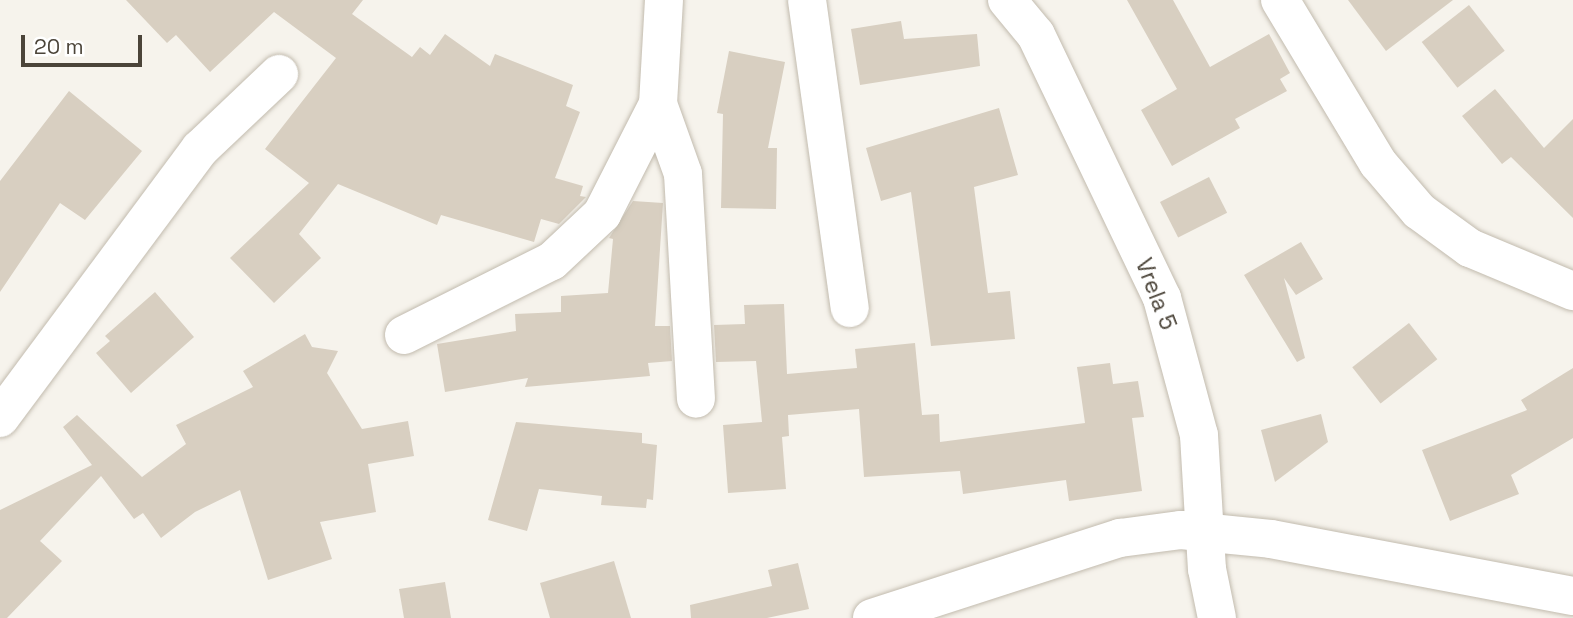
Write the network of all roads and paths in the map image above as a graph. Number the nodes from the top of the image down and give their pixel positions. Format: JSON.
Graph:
{"nodes":[{"id":1,"x":664,"y":0,"type":"edge"},
{"id":2,"x":807,"y":0,"type":"edge"},
{"id":3,"x":1007,"y":0,"type":"edge"},
{"id":4,"x":1280,"y":0,"type":"edge"},
{"id":5,"x":279,"y":74,"type":"dead end"},
{"id":6,"x":658,"y":104,"type":"junction"},
{"id":7,"x":1573,"y":291,"type":"edge"},
{"id":8,"x":850,"y":308,"type":"dead end"},
{"id":9,"x":404,"y":335,"type":"dead end"},
{"id":10,"x":696,"y":399,"type":"dead end"},
{"id":11,"x":0,"y":418,"type":"edge"},
{"id":12,"x":1206,"y":531,"type":"junction"},
{"id":13,"x":1573,"y":596,"type":"edge"},
{"id":14,"x":872,"y":618,"type":"edge"},
{"id":15,"x":1217,"y":618,"type":"edge"}],
"edges":[{"from":1,"to":6,"type":"street"},
{"from":2,"to":8,"type":"street"},
{"from":3,"to":12,"type":"street","name":"Vrela 5"},
{"from":4,"to":7,"type":"street"},
{"from":5,"to":11,"type":"street"},
{"from":6,"to":9,"type":"street"},
{"from":6,"to":10,"type":"street"},
{"from":12,"to":13,"type":"street"},
{"from":12,"to":14,"type":"street"},
{"from":12,"to":15,"type":"street","name":"Vrela 5"}]}
